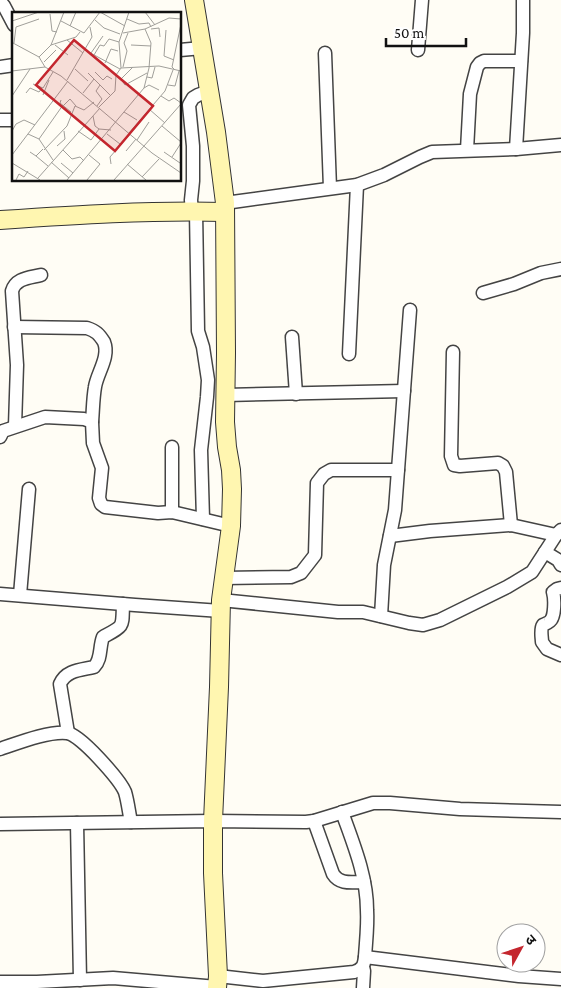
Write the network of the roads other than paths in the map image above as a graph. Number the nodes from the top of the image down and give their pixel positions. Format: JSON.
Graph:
{"nodes":[{"id":1,"x":194,"y":0,"type":"edge"},
{"id":2,"x":422,"y":0,"type":"edge"},
{"id":3,"x":523,"y":0,"type":"edge"},
{"id":4,"x":0,"y":1,"type":"edge"},
{"id":5,"x":12,"y":21,"type":"edge"},
{"id":6,"x":202,"y":48,"type":"junction"},
{"id":7,"x":181,"y":50,"type":"edge"},
{"id":8,"x":418,"y":50,"type":"dead end"},
{"id":9,"x":325,"y":53,"type":"dead end"},
{"id":10,"x":522,"y":61,"type":"junction"},
{"id":11,"x":209,"y":91,"type":"junction"},
{"id":12,"x":560,"y":148,"type":"edge"},
{"id":13,"x":516,"y":149,"type":"junction"},
{"id":14,"x":467,"y":150,"type":"junction"},
{"id":15,"x":356,"y":185,"type":"junction"},
{"id":16,"x":330,"y":188,"type":"junction"},
{"id":17,"x":225,"y":208,"type":"junction"},
{"id":18,"x":194,"y":211,"type":"junction"},
{"id":19,"x":0,"y":220,"type":"edge"},
{"id":20,"x":561,"y":269,"type":"edge"},
{"id":21,"x":41,"y":275,"type":"dead end"},
{"id":22,"x":483,"y":293,"type":"dead end"},
{"id":23,"x":410,"y":310,"type":"dead end"},
{"id":24,"x":0,"y":322,"type":"edge"},
{"id":25,"x":14,"y":324,"type":"junction"},
{"id":26,"x":292,"y":337,"type":"dead end"},
{"id":27,"x":452,"y":352,"type":"dead end"},
{"id":28,"x":349,"y":354,"type":"dead end"},
{"id":29,"x":404,"y":391,"type":"junction"},
{"id":30,"x":296,"y":394,"type":"junction"},
{"id":31,"x":226,"y":395,"type":"junction"},
{"id":32,"x":92,"y":422,"type":"junction"},
{"id":33,"x":16,"y":426,"type":"junction"},
{"id":34,"x":0,"y":437,"type":"edge"},
{"id":35,"x":172,"y":447,"type":"dead end"},
{"id":36,"x":398,"y":470,"type":"junction"},
{"id":37,"x":29,"y":489,"type":"dead end"},
{"id":38,"x":172,"y":512,"type":"junction"},
{"id":39,"x":203,"y":519,"type":"junction"},
{"id":40,"x":511,"y":525,"type":"junction"},
{"id":41,"x":231,"y":526,"type":"junction"},
{"id":42,"x":559,"y":533,"type":"edge"},
{"id":43,"x":390,"y":536,"type":"junction"},
{"id":44,"x":545,"y":552,"type":"junction"},
{"id":45,"x":561,"y":565,"type":"edge"},
{"id":46,"x":223,"y":578,"type":"junction"},
{"id":47,"x":561,"y":588,"type":"edge"},
{"id":48,"x":0,"y":594,"type":"edge"},
{"id":49,"x":20,"y":595,"type":"junction"},
{"id":50,"x":123,"y":604,"type":"junction"},
{"id":51,"x":221,"y":606,"type":"junction"},
{"id":52,"x":381,"y":616,"type":"junction"},
{"id":53,"x":561,"y":655,"type":"edge"},
{"id":54,"x":68,"y":733,"type":"junction"},
{"id":55,"x":0,"y":749,"type":"edge"},
{"id":56,"x":342,"y":812,"type":"junction"},
{"id":57,"x":561,"y":812,"type":"edge"},
{"id":58,"x":213,"y":821,"type":"junction"},
{"id":59,"x":314,"y":821,"type":"junction"},
{"id":60,"x":131,"y":822,"type":"junction"},
{"id":61,"x":77,"y":823,"type":"junction"},
{"id":62,"x":0,"y":824,"type":"edge"},
{"id":63,"x":364,"y":882,"type":"junction"},
{"id":64,"x":364,"y":962,"type":"junction"},
{"id":65,"x":561,"y":979,"type":"edge"},
{"id":66,"x":80,"y":980,"type":"junction"},
{"id":67,"x":0,"y":982,"type":"edge"},
{"id":68,"x":519,"y":982,"type":"edge"},
{"id":69,"x":218,"y":984,"type":"edge"},
{"id":70,"x":364,"y":988,"type":"edge"}],
"edges":[{"from":1,"to":6,"type":"main road"},
{"from":2,"to":8,"type":"street"},
{"from":3,"to":10,"type":"street"},
{"from":4,"to":5,"type":"street"},
{"from":6,"to":7,"type":"street"},
{"from":6,"to":11,"type":"main road"},
{"from":9,"to":16,"type":"street"},
{"from":10,"to":13,"type":"street"},
{"from":10,"to":14,"type":"street"},
{"from":11,"to":17,"type":"main road"},
{"from":11,"to":18,"type":"street"},
{"from":12,"to":13,"type":"street"},
{"from":13,"to":14,"type":"street"},
{"from":14,"to":15,"type":"street"},
{"from":15,"to":16,"type":"street"},
{"from":15,"to":28,"type":"street"},
{"from":16,"to":17,"type":"street"},
{"from":17,"to":18,"type":"main road"},
{"from":17,"to":31,"type":"main road"},
{"from":18,"to":19,"type":"main road"},
{"from":18,"to":39,"type":"street"},
{"from":20,"to":22,"type":"street"},
{"from":21,"to":25,"type":"street"},
{"from":23,"to":29,"type":"street"},
{"from":24,"to":25,"type":"street"},
{"from":25,"to":32,"type":"street"},
{"from":25,"to":33,"type":"street"},
{"from":26,"to":30,"type":"street"},
{"from":27,"to":40,"type":"street"},
{"from":29,"to":30,"type":"street"},
{"from":29,"to":36,"type":"street"},
{"from":30,"to":31,"type":"street"},
{"from":31,"to":41,"type":"main road"},
{"from":32,"to":33,"type":"street"},
{"from":32,"to":38,"type":"street"},
{"from":33,"to":34,"type":"street"},
{"from":35,"to":38,"type":"street"},
{"from":36,"to":43,"type":"street"},
{"from":36,"to":46,"type":"street"},
{"from":37,"to":49,"type":"street"},
{"from":38,"to":39,"type":"street"},
{"from":39,"to":41,"type":"street"},
{"from":40,"to":42,"type":"street"},
{"from":40,"to":43,"type":"street"},
{"from":41,"to":46,"type":"main road"},
{"from":42,"to":44,"type":"street"},
{"from":43,"to":52,"type":"street"},
{"from":44,"to":45,"type":"street"},
{"from":44,"to":52,"type":"street"},
{"from":46,"to":51,"type":"main road"},
{"from":47,"to":53,"type":"street"},
{"from":48,"to":49,"type":"street"},
{"from":49,"to":50,"type":"street"},
{"from":50,"to":51,"type":"street"},
{"from":50,"to":54,"type":"street"},
{"from":51,"to":52,"type":"street"},
{"from":51,"to":58,"type":"main road"},
{"from":54,"to":55,"type":"street"},
{"from":54,"to":60,"type":"street"},
{"from":56,"to":57,"type":"street"},
{"from":56,"to":59,"type":"street"},
{"from":56,"to":63,"type":"street"},
{"from":58,"to":59,"type":"street"},
{"from":58,"to":60,"type":"street"},
{"from":58,"to":69,"type":"main road"},
{"from":59,"to":63,"type":"street"},
{"from":60,"to":61,"type":"street"},
{"from":61,"to":62,"type":"street"},
{"from":61,"to":66,"type":"street"},
{"from":63,"to":64,"type":"street"},
{"from":64,"to":68,"type":"street"},
{"from":64,"to":69,"type":"street"},
{"from":64,"to":70,"type":"street"},
{"from":65,"to":68,"type":"street"},
{"from":66,"to":67,"type":"street"},
{"from":66,"to":69,"type":"street"}]}
